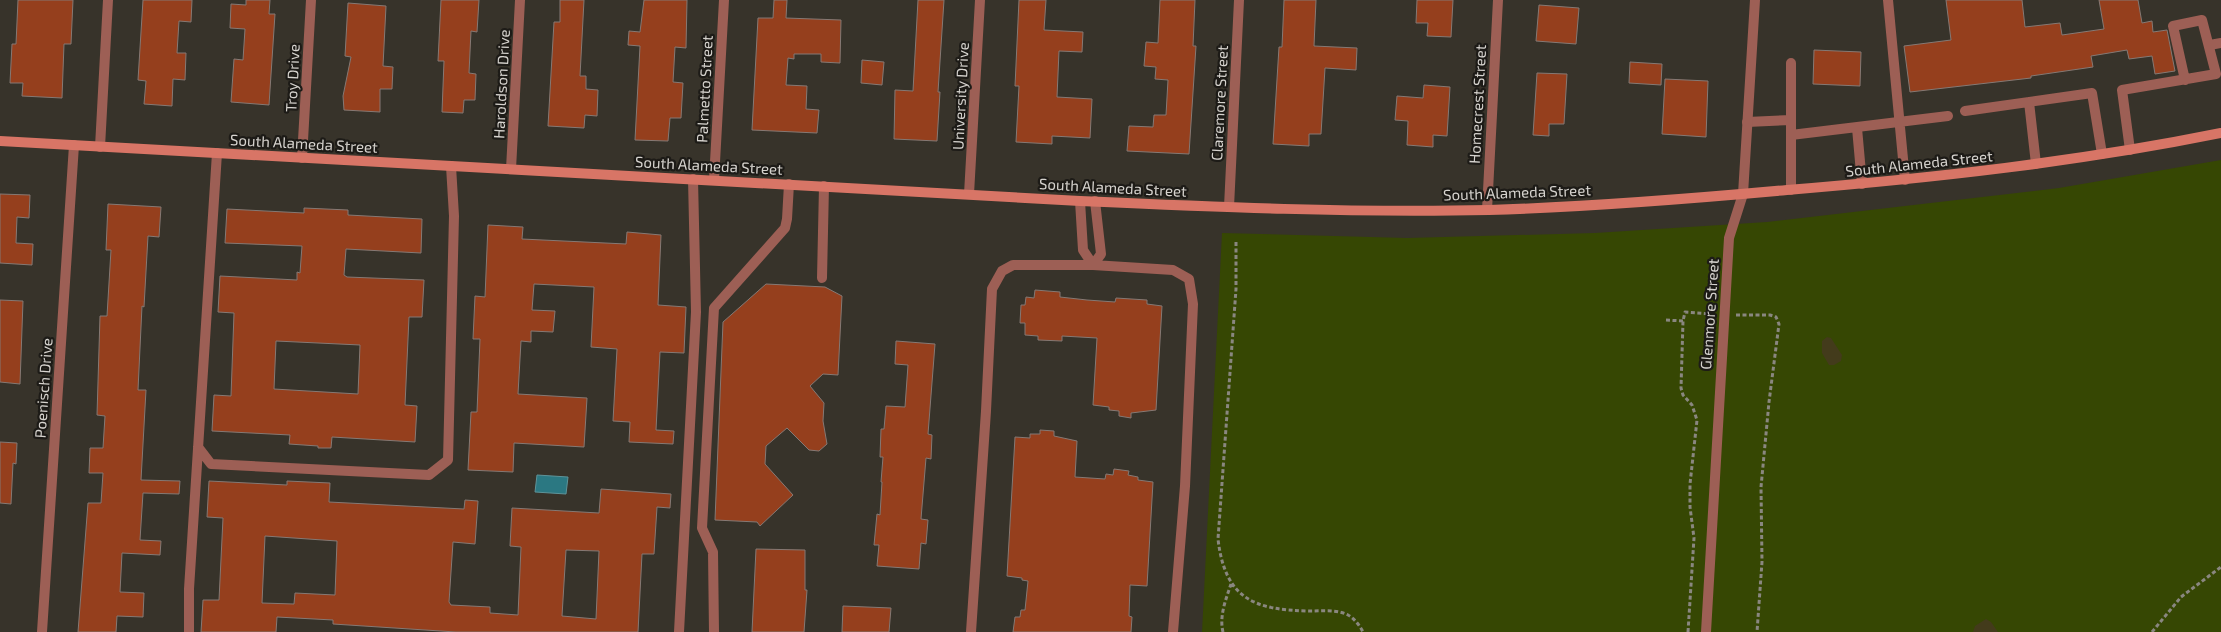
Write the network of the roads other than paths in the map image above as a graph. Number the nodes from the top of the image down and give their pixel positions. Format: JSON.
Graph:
{"nodes":[{"id":1,"x":108,"y":0,"type":"edge"},
{"id":2,"x":311,"y":0,"type":"edge"},
{"id":3,"x":520,"y":0,"type":"edge"},
{"id":4,"x":724,"y":0,"type":"edge"},
{"id":5,"x":980,"y":0,"type":"edge"},
{"id":6,"x":1240,"y":0,"type":"edge"},
{"id":7,"x":1498,"y":0,"type":"edge"},
{"id":8,"x":1755,"y":0,"type":"edge"},
{"id":9,"x":1888,"y":0,"type":"edge"},
{"id":10,"x":2221,"y":43,"type":"edge"},
{"id":11,"x":2210,"y":45,"type":"junction"},
{"id":12,"x":1791,"y":63,"type":"dead end"},
{"id":13,"x":2185,"y":80,"type":"junction"},
{"id":14,"x":2029,"y":102,"type":"junction"},
{"id":15,"x":1965,"y":111,"type":"dead end"},
{"id":16,"x":1948,"y":116,"type":"dead end"},
{"id":17,"x":1790,"y":120,"type":"junction"},
{"id":18,"x":1747,"y":122,"type":"junction"},
{"id":19,"x":1900,"y":123,"type":"junction"},
{"id":20,"x":1858,"y":128,"type":"junction"},
{"id":21,"x":2221,"y":133,"type":"edge"},
{"id":22,"x":1791,"y":135,"type":"junction"},
{"id":23,"x":0,"y":141,"type":"edge"},
{"id":24,"x":74,"y":145,"type":"junction"},
{"id":25,"x":100,"y":147,"type":"junction"},
{"id":26,"x":2130,"y":150,"type":"junction"},
{"id":27,"x":217,"y":153,"type":"junction"},
{"id":28,"x":2102,"y":154,"type":"junction"},
{"id":29,"x":302,"y":158,"type":"junction"},
{"id":30,"x":2036,"y":164,"type":"junction"},
{"id":31,"x":450,"y":166,"type":"junction"},
{"id":32,"x":511,"y":169,"type":"junction"},
{"id":33,"x":693,"y":179,"type":"junction"},
{"id":34,"x":714,"y":180,"type":"junction"},
{"id":35,"x":1905,"y":180,"type":"junction"},
{"id":36,"x":789,"y":184,"type":"junction"},
{"id":37,"x":1862,"y":184,"type":"junction"},
{"id":38,"x":824,"y":186,"type":"junction"},
{"id":39,"x":1790,"y":190,"type":"junction"},
{"id":40,"x":969,"y":194,"type":"junction"},
{"id":41,"x":1743,"y":194,"type":"junction"},
{"id":42,"x":1080,"y":201,"type":"junction"},
{"id":43,"x":1095,"y":201,"type":"junction"},
{"id":44,"x":1228,"y":207,"type":"junction"},
{"id":45,"x":1487,"y":210,"type":"junction"},
{"id":46,"x":1093,"y":266,"type":"junction"},
{"id":47,"x":822,"y":278,"type":"dead end"},
{"id":48,"x":198,"y":447,"type":"junction"},
{"id":49,"x":42,"y":632,"type":"edge"},
{"id":50,"x":189,"y":632,"type":"edge"},
{"id":51,"x":679,"y":632,"type":"edge"},
{"id":52,"x":714,"y":632,"type":"edge"},
{"id":53,"x":971,"y":632,"type":"edge"},
{"id":54,"x":1172,"y":632,"type":"edge"},
{"id":55,"x":1706,"y":632,"type":"edge"}],
"edges":[{"from":1,"to":25,"type":"street"},
{"from":2,"to":29,"type":"street","name":"Troy Drive"},
{"from":3,"to":32,"type":"street","name":"Haroldson Drive"},
{"from":4,"to":34,"type":"street","name":"Palmetto Street"},
{"from":5,"to":40,"type":"street","name":"University Drive"},
{"from":6,"to":44,"type":"street","name":"Claremore Street"},
{"from":7,"to":45,"type":"street","name":"Homecrest Street"},
{"from":8,"to":18,"type":"street","name":"Glenmore Street"},
{"from":9,"to":19,"type":"street"},
{"from":10,"to":11,"type":"street"},
{"from":11,"to":13,"type":"street"},
{"from":11,"to":13,"type":"street"},
{"from":12,"to":17,"type":"street"},
{"from":13,"to":26,"type":"street"},
{"from":14,"to":15,"type":"street"},
{"from":14,"to":28,"type":"street"},
{"from":14,"to":30,"type":"street"},
{"from":16,"to":19,"type":"street"},
{"from":17,"to":18,"type":"street"},
{"from":17,"to":22,"type":"street"},
{"from":18,"to":41,"type":"street","name":"Glenmore Street"},
{"from":19,"to":20,"type":"street"},
{"from":19,"to":35,"type":"street"},
{"from":20,"to":22,"type":"street"},
{"from":20,"to":37,"type":"street"},
{"from":21,"to":26,"type":"main road","name":"South Alameda Street"},
{"from":22,"to":39,"type":"street"},
{"from":23,"to":24,"type":"main road","name":"South Alameda Street"},
{"from":24,"to":25,"type":"main road","name":"South Alameda Street"},
{"from":24,"to":49,"type":"street","name":"Poenisch Drive"},
{"from":25,"to":27,"type":"main road","name":"South Alameda Street"},
{"from":26,"to":28,"type":"main road","name":"South Alameda Street"},
{"from":27,"to":29,"type":"main road","name":"South Alameda Street"},
{"from":27,"to":48,"type":"street"},
{"from":28,"to":30,"type":"main road","name":"South Alameda Street"},
{"from":29,"to":31,"type":"main road","name":"South Alameda Street"},
{"from":30,"to":35,"type":"main road","name":"South Alameda Street"},
{"from":31,"to":32,"type":"main road","name":"South Alameda Street"},
{"from":31,"to":48,"type":"street"},
{"from":32,"to":33,"type":"main road","name":"South Alameda Street"},
{"from":33,"to":34,"type":"main road","name":"South Alameda Street"},
{"from":33,"to":51,"type":"street"},
{"from":34,"to":36,"type":"main road","name":"South Alameda Street"},
{"from":35,"to":37,"type":"main road","name":"South Alameda Street"},
{"from":36,"to":38,"type":"main road","name":"South Alameda Street"},
{"from":36,"to":52,"type":"street"},
{"from":37,"to":39,"type":"main road","name":"South Alameda Street"},
{"from":38,"to":40,"type":"main road","name":"South Alameda Street"},
{"from":38,"to":47,"type":"street"},
{"from":39,"to":41,"type":"main road","name":"South Alameda Street"},
{"from":40,"to":42,"type":"main road","name":"South Alameda Street"},
{"from":41,"to":45,"type":"main road","name":"South Alameda Street"},
{"from":41,"to":55,"type":"street","name":"Glenmore Street"},
{"from":42,"to":43,"type":"main road","name":"South Alameda Street"},
{"from":42,"to":46,"type":"street"},
{"from":43,"to":44,"type":"main road","name":"South Alameda Street"},
{"from":43,"to":46,"type":"street"},
{"from":44,"to":45,"type":"main road","name":"South Alameda Street"},
{"from":46,"to":53,"type":"street"},
{"from":46,"to":54,"type":"street"},
{"from":48,"to":50,"type":"street"}]}
